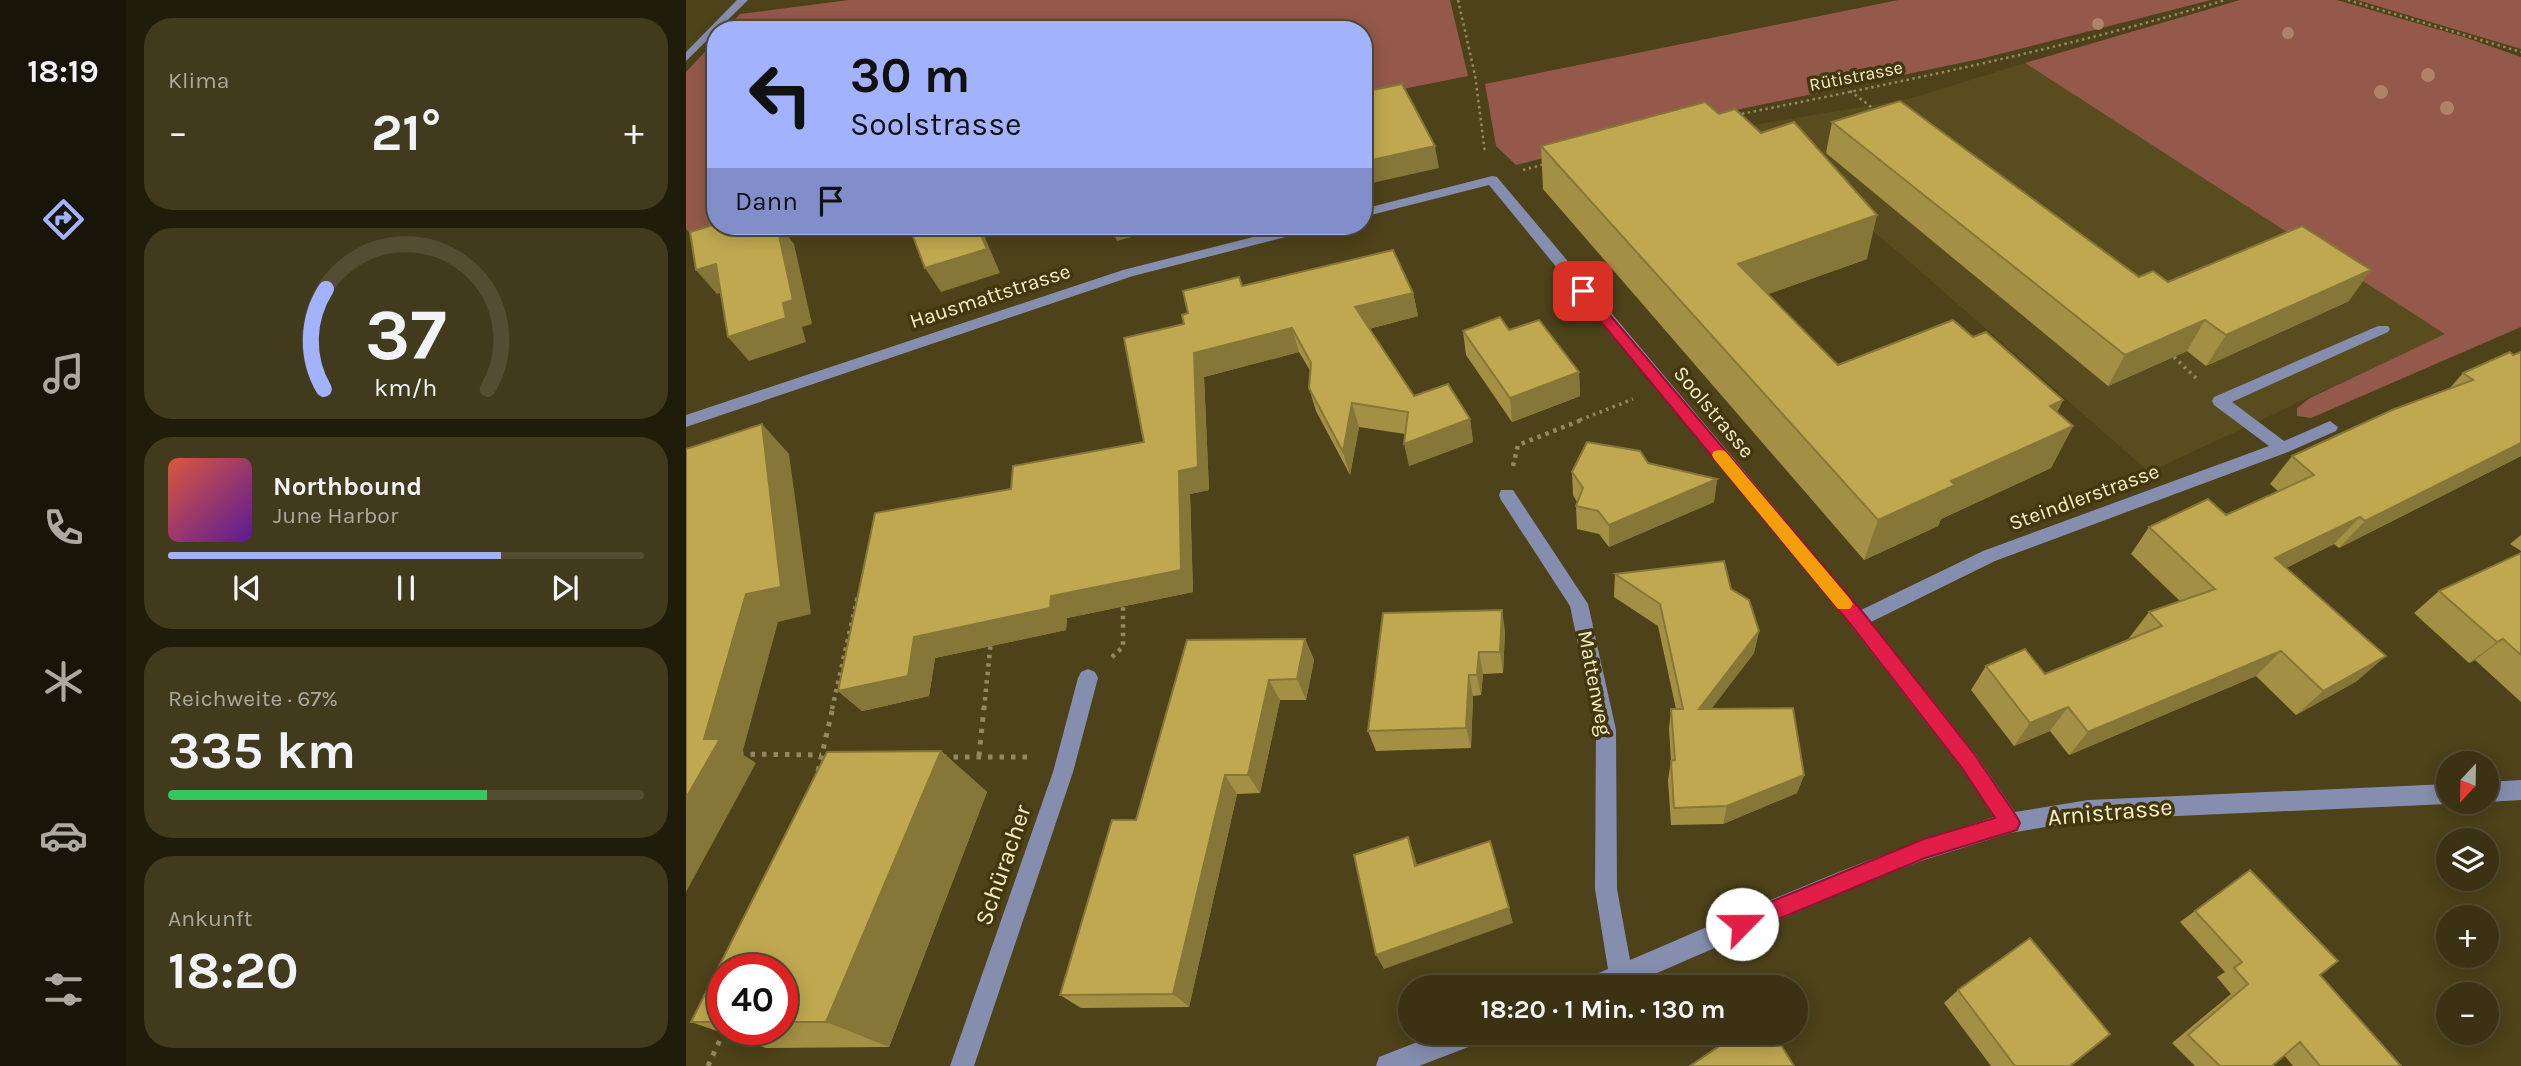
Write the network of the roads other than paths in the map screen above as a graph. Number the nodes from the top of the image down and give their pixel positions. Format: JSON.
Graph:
{"nodes":[{"id":1,"x":743,"y":0,"type":"edge"},
{"id":2,"x":722,"y":21,"type":"edge"},
{"id":3,"x":707,"y":37,"type":"edge"},
{"id":4,"x":686,"y":58,"type":"edge"},
{"id":5,"x":1372,"y":210,"type":"edge"},
{"id":6,"x":1276,"y":235,"type":"edge"},
{"id":7,"x":2383,"y":329,"type":"dead end"},
{"id":8,"x":686,"y":421,"type":"edge"},
{"id":9,"x":2330,"y":427,"type":"dead end"},
{"id":10,"x":2282,"y":448,"type":"junction"},
{"id":11,"x":1507,"y":495,"type":"road end"},
{"id":12,"x":1858,"y":621,"type":"junction"},
{"id":13,"x":1088,"y":678,"type":"dead end"},
{"id":14,"x":2521,"y":790,"type":"edge"},
{"id":15,"x":2499,"y":791,"type":"edge"},
{"id":16,"x":2436,"y":795,"type":"edge"},
{"id":17,"x":2010,"y":823,"type":"junction"},
{"id":18,"x":1621,"y":975,"type":"edge"},
{"id":19,"x":1623,"y":975,"type":"edge"},
{"id":20,"x":1442,"y":1045,"type":"edge"},
{"id":21,"x":962,"y":1066,"type":"edge"},
{"id":22,"x":1388,"y":1066,"type":"edge"}],
"edges":[{"from":1,"to":2,"type":"street"},
{"from":3,"to":4,"type":"street"},
{"from":5,"to":12,"type":"street","name":"Soolstrasse"},
{"from":6,"to":8,"type":"street","name":"Hausmattstrasse"},
{"from":7,"to":10,"type":"street"},
{"from":9,"to":10,"type":"street","name":"Steindlerstrasse"},
{"from":10,"to":12,"type":"street","name":"Steindlerstrasse"},
{"from":11,"to":18,"type":"street","name":"Mattenweg"},
{"from":12,"to":17,"type":"street","name":"Soolstrasse"},
{"from":13,"to":21,"type":"street","name":"Schüracher"},
{"from":14,"to":15,"type":"street"},
{"from":16,"to":17,"type":"street","name":"Arnistrasse"},
{"from":17,"to":19,"type":"street","name":"Arnistrasse"},
{"from":20,"to":22,"type":"street"}]}
